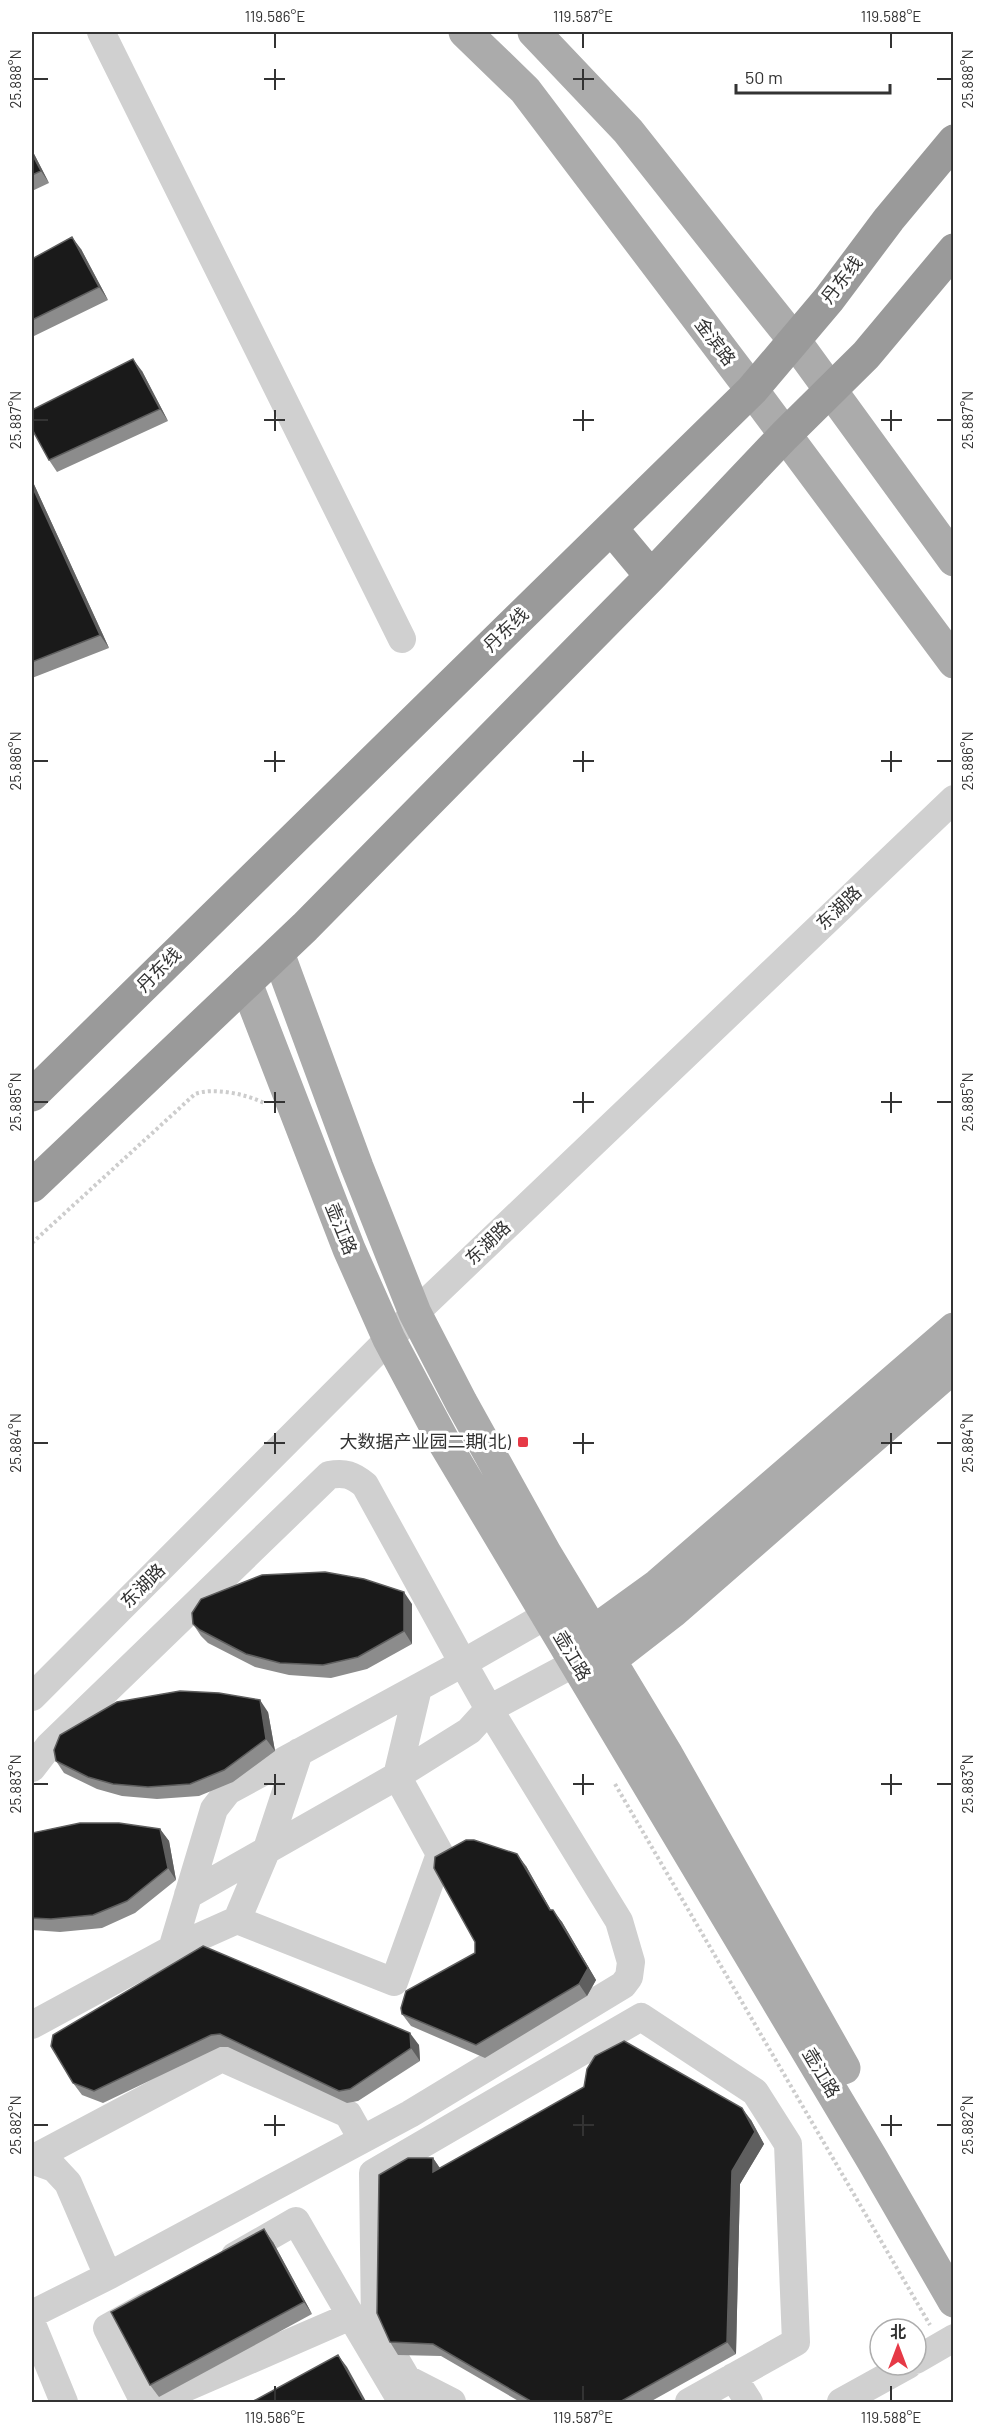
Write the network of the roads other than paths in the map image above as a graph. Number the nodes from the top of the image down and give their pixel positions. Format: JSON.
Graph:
{"nodes":[{"id":1,"x":101,"y":32,"type":"edge"},
{"id":2,"x":465,"y":32,"type":"edge"},
{"id":3,"x":534,"y":32,"type":"edge"},
{"id":4,"x":954,"y":141,"type":"edge"},
{"id":5,"x":954,"y":250,"type":"edge"},
{"id":6,"x":794,"y":340,"type":"junction"},
{"id":7,"x":752,"y":390,"type":"junction"},
{"id":8,"x":831,"y":392,"type":"junction"},
{"id":9,"x":784,"y":436,"type":"junction"},
{"id":10,"x":611,"y":528,"type":"junction"},
{"id":11,"x":954,"y":560,"type":"edge"},
{"id":12,"x":651,"y":576,"type":"junction"},
{"id":13,"x":402,"y":639,"type":"dead end"},
{"id":14,"x":954,"y":662,"type":"edge"},
{"id":15,"x":954,"y":799,"type":"edge"},
{"id":16,"x":278,"y":953,"type":"junction"},
{"id":17,"x":246,"y":983,"type":"junction"},
{"id":18,"x":32,"y":1095,"type":"edge"},
{"id":19,"x":32,"y":1186,"type":"edge"},
{"id":20,"x":415,"y":1313,"type":"junction"},
{"id":21,"x":954,"y":1329,"type":"edge"},
{"id":22,"x":389,"y":1339,"type":"junction"},
{"id":23,"x":954,"y":1366,"type":"edge"},
{"id":24,"x":547,"y":1615,"type":"junction"},
{"id":25,"x":586,"y":1657,"type":"junction"},
{"id":26,"x":463,"y":1663,"type":"junction"},
{"id":27,"x":418,"y":1688,"type":"junction"},
{"id":28,"x":32,"y":1697,"type":"edge"},
{"id":29,"x":489,"y":1709,"type":"junction"},
{"id":30,"x":299,"y":1752,"type":"junction"},
{"id":31,"x":32,"y":1768,"type":"edge"},
{"id":32,"x":397,"y":1776,"type":"junction"},
{"id":33,"x":267,"y":1848,"type":"junction"},
{"id":34,"x":188,"y":1894,"type":"junction"},
{"id":35,"x":237,"y":1920,"type":"junction"},
{"id":36,"x":172,"y":1949,"type":"junction"},
{"id":37,"x":32,"y":2025,"type":"edge"},
{"id":38,"x":362,"y":2139,"type":"junction"},
{"id":39,"x":32,"y":2159,"type":"edge"},
{"id":40,"x":954,"y":2256,"type":"edge"},
{"id":41,"x":217,"y":2266,"type":"edge"},
{"id":42,"x":110,"y":2275,"type":"junction"},
{"id":43,"x":177,"y":2288,"type":"edge"},
{"id":44,"x":954,"y":2301,"type":"edge"},
{"id":45,"x":32,"y":2314,"type":"edge"},
{"id":46,"x":351,"y":2316,"type":"junction"},
{"id":47,"x":32,"y":2324,"type":"edge"},
{"id":48,"x":954,"y":2338,"type":"edge"},
{"id":49,"x":928,"y":2353,"type":"edge"},
{"id":50,"x":733,"y":2377,"type":"junction"},
{"id":51,"x":887,"y":2377,"type":"edge"},
{"id":52,"x":64,"y":2403,"type":"edge"},
{"id":53,"x":144,"y":2403,"type":"edge"},
{"id":54,"x":153,"y":2403,"type":"edge"},
{"id":55,"x":402,"y":2403,"type":"edge"},
{"id":56,"x":452,"y":2403,"type":"edge"},
{"id":57,"x":689,"y":2403,"type":"edge"},
{"id":58,"x":749,"y":2403,"type":"edge"},
{"id":59,"x":841,"y":2403,"type":"edge"}],
"edges":[{"from":1,"to":13,"type":"street"},
{"from":2,"to":7,"type":"main road","name":"金滨路"},
{"from":3,"to":6,"type":"main road"},
{"from":4,"to":6,"type":"highway","name":"丹东线"},
{"from":5,"to":8,"type":"highway"},
{"from":6,"to":7,"type":"highway","name":"丹东线"},
{"from":6,"to":8,"type":"main road"},
{"from":7,"to":9,"type":"main road","name":"金滨路"},
{"from":7,"to":10,"type":"highway","name":"丹东线"},
{"from":8,"to":9,"type":"highway"},
{"from":8,"to":11,"type":"main road"},
{"from":9,"to":12,"type":"highway"},
{"from":9,"to":14,"type":"main road","name":"金滨路"},
{"from":10,"to":12,"type":"highway"},
{"from":10,"to":18,"type":"highway","name":"丹东线"},
{"from":12,"to":16,"type":"highway"},
{"from":15,"to":20,"type":"street","name":"东湖路"},
{"from":16,"to":17,"type":"highway"},
{"from":16,"to":20,"type":"main road","name":"壶江路"},
{"from":17,"to":19,"type":"highway"},
{"from":17,"to":22,"type":"main road","name":"壶江路"},
{"from":20,"to":22,"type":"street","name":"东湖路"},
{"from":20,"to":25,"type":"main road","name":"壶江路"},
{"from":21,"to":25,"type":"main road"},
{"from":22,"to":24,"type":"main road","name":"壶江路"},
{"from":22,"to":28,"type":"street","name":"东湖路"},
{"from":23,"to":25,"type":"main road"},
{"from":24,"to":25,"type":"main road","name":"壶江路"},
{"from":24,"to":26,"type":"street"},
{"from":25,"to":29,"type":"street"},
{"from":25,"to":40,"type":"main road","name":"壶江路"},
{"from":25,"to":44,"type":"main road","name":"壶江路"},
{"from":26,"to":27,"type":"street"},
{"from":26,"to":29,"type":"street"},
{"from":26,"to":31,"type":"street"},
{"from":27,"to":30,"type":"street"},
{"from":27,"to":32,"type":"street"},
{"from":29,"to":32,"type":"street"},
{"from":29,"to":38,"type":"street"},
{"from":30,"to":33,"type":"street"},
{"from":30,"to":34,"type":"street"},
{"from":32,"to":33,"type":"street"},
{"from":32,"to":35,"type":"street"},
{"from":33,"to":34,"type":"street"},
{"from":33,"to":35,"type":"street"},
{"from":34,"to":36,"type":"street"},
{"from":35,"to":36,"type":"street"},
{"from":36,"to":37,"type":"street"},
{"from":38,"to":39,"type":"street"},
{"from":38,"to":42,"type":"street"},
{"from":39,"to":42,"type":"street"},
{"from":41,"to":46,"type":"street"},
{"from":42,"to":45,"type":"street"},
{"from":43,"to":53,"type":"street"},
{"from":46,"to":54,"type":"street"},
{"from":46,"to":55,"type":"street"},
{"from":47,"to":52,"type":"street"},
{"from":48,"to":49,"type":"street"},
{"from":50,"to":56,"type":"street"},
{"from":50,"to":57,"type":"street"},
{"from":50,"to":58,"type":"street"},
{"from":51,"to":59,"type":"street"}]}
